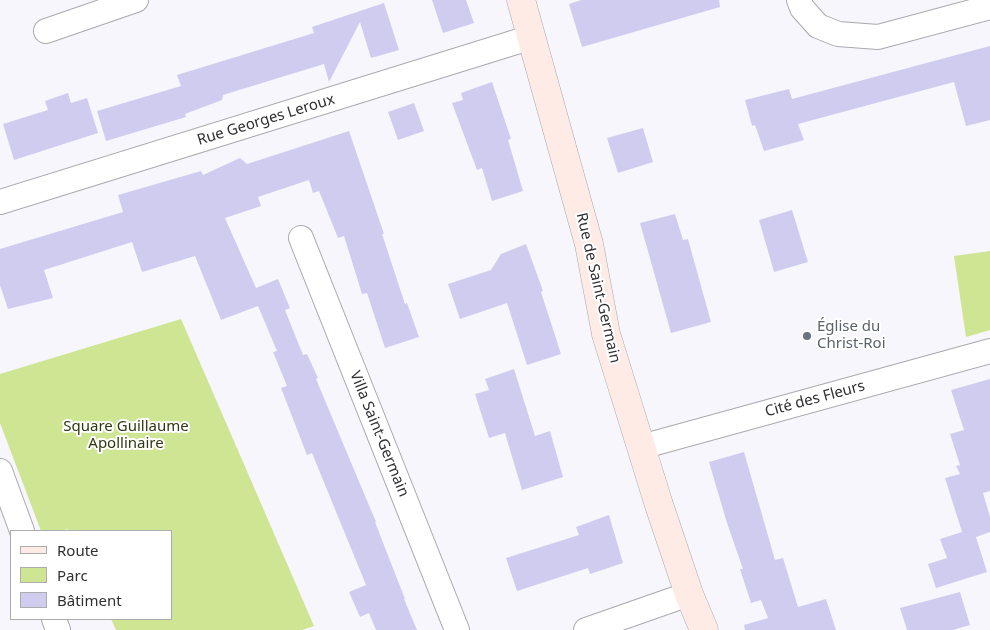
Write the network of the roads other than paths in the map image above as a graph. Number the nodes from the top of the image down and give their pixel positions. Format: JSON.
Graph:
{"nodes":[{"id":1,"x":136,"y":0,"type":"edge"},
{"id":2,"x":521,"y":0,"type":"edge"},
{"id":3,"x":799,"y":0,"type":"edge"},
{"id":4,"x":990,"y":7,"type":"edge"},
{"id":5,"x":46,"y":31,"type":"dead end"},
{"id":6,"x":532,"y":37,"type":"junction"},
{"id":7,"x":0,"y":202,"type":"edge"},
{"id":8,"x":301,"y":238,"type":"dead end"},
{"id":9,"x":990,"y":351,"type":"edge"},
{"id":10,"x":640,"y":447,"type":"junction"},
{"id":11,"x":0,"y":471,"type":"edge"},
{"id":12,"x":22,"y":530,"type":"edge"},
{"id":13,"x":690,"y":594,"type":"junction"},
{"id":14,"x":457,"y":630,"type":"edge"},
{"id":15,"x":586,"y":630,"type":"edge"},
{"id":16,"x":704,"y":630,"type":"edge"}],
"edges":[{"from":1,"to":5,"type":"street"},
{"from":2,"to":6,"type":"main road","name":"Rue de Saint-Germain"},
{"from":3,"to":4,"type":"street"},
{"from":6,"to":7,"type":"street","name":"Rue Georges Leroux"},
{"from":6,"to":10,"type":"main road","name":"Rue de Saint-Germain"},
{"from":8,"to":14,"type":"street","name":"Villa Saint-Germain"},
{"from":9,"to":10,"type":"street","name":"Cité des Fleurs"},
{"from":10,"to":13,"type":"main road","name":"Rue de Saint-Germain"},
{"from":11,"to":12,"type":"street"},
{"from":13,"to":15,"type":"street"},
{"from":13,"to":16,"type":"main road","name":"Rue de Saint-Germain"}]}
